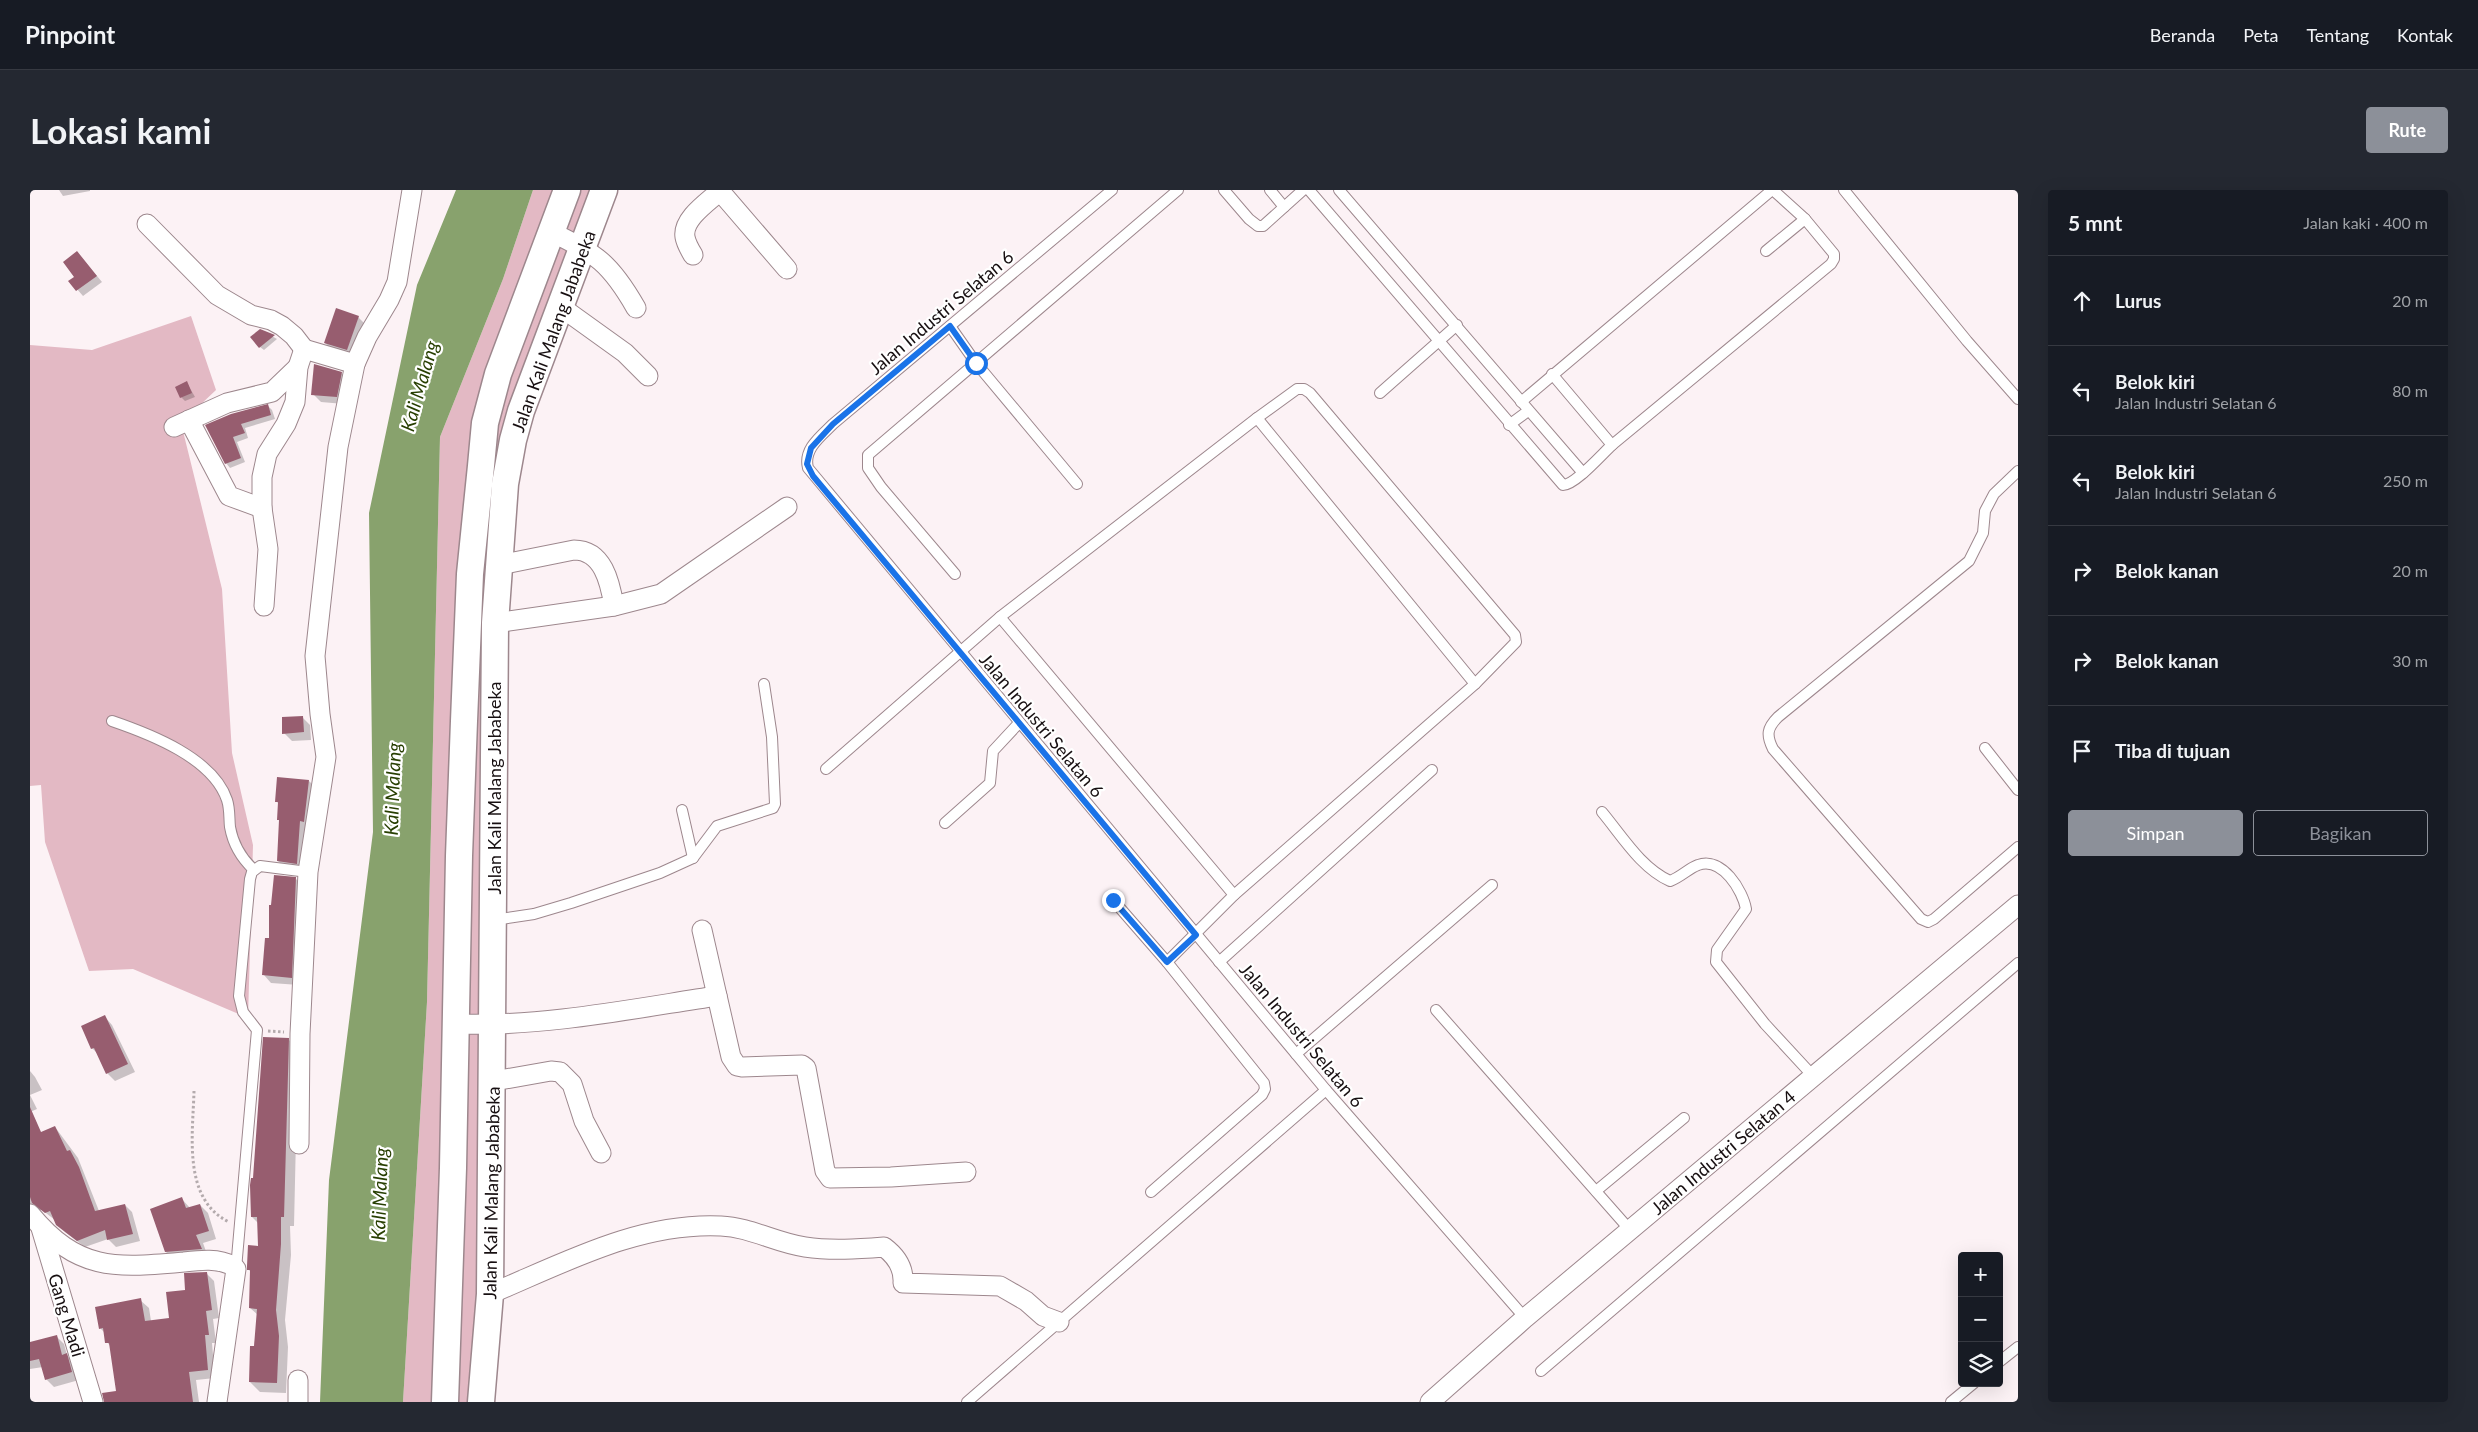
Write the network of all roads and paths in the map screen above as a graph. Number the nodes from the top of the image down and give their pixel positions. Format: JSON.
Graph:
{"nodes":[{"id":1,"x":412,"y":190,"type":"edge"},
{"id":2,"x":567,"y":190,"type":"edge"},
{"id":3,"x":604,"y":190,"type":"edge"},
{"id":4,"x":1112,"y":190,"type":"edge"},
{"id":5,"x":1178,"y":190,"type":"edge"},
{"id":6,"x":1224,"y":190,"type":"edge"},
{"id":7,"x":1270,"y":190,"type":"edge"},
{"id":8,"x":1303,"y":190,"type":"edge"},
{"id":9,"x":1309,"y":190,"type":"edge"},
{"id":10,"x":1339,"y":190,"type":"edge"},
{"id":11,"x":1772,"y":190,"type":"edge"},
{"id":12,"x":1844,"y":190,"type":"edge"},
{"id":13,"x":719,"y":191,"type":"edge"},
{"id":14,"x":1284,"y":207,"type":"junction"},
{"id":15,"x":1805,"y":219,"type":"junction"},
{"id":16,"x":147,"y":224,"type":"dead end"},
{"id":17,"x":551,"y":232,"type":"junction"},
{"id":18,"x":583,"y":247,"type":"junction"},
{"id":19,"x":1766,"y":251,"type":"dead end"},
{"id":20,"x":693,"y":255,"type":"dead end"},
{"id":21,"x":787,"y":269,"type":"dead end"},
{"id":22,"x":561,"y":307,"type":"junction"},
{"id":23,"x":636,"y":308,"type":"dead end"},
{"id":24,"x":1457,"y":325,"type":"junction"},
{"id":25,"x":950,"y":326,"type":"junction"},
{"id":26,"x":1439,"y":342,"type":"junction"},
{"id":27,"x":304,"y":349,"type":"junction"},
{"id":28,"x":976,"y":363,"type":"junction"},
{"id":29,"x":355,"y":364,"type":"junction"},
{"id":30,"x":298,"y":367,"type":"junction"},
{"id":31,"x":1552,"y":374,"type":"junction"},
{"id":32,"x":648,"y":376,"type":"dead end"},
{"id":33,"x":1380,"y":393,"type":"dead end"},
{"id":34,"x":2018,"y":399,"type":"edge"},
{"id":35,"x":1521,"y":402,"type":"junction"},
{"id":36,"x":1528,"y":410,"type":"junction"},
{"id":37,"x":1257,"y":418,"type":"junction"},
{"id":38,"x":1510,"y":425,"type":"junction"},
{"id":39,"x":1612,"y":445,"type":"junction"},
{"id":40,"x":1583,"y":473,"type":"junction"},
{"id":41,"x":2017,"y":473,"type":"edge"},
{"id":42,"x":1077,"y":484,"type":"dead end"},
{"id":43,"x":787,"y":507,"type":"dead end"},
{"id":44,"x":262,"y":508,"type":"junction"},
{"id":45,"x":499,"y":565,"type":"junction"},
{"id":46,"x":955,"y":574,"type":"dead end"},
{"id":47,"x":264,"y":606,"type":"dead end"},
{"id":48,"x":614,"y":606,"type":"junction"},
{"id":49,"x":1000,"y":617,"type":"junction"},
{"id":50,"x":495,"y":623,"type":"junction"},
{"id":51,"x":959,"y":651,"type":"junction"},
{"id":52,"x":764,"y":684,"type":"dead end"},
{"id":53,"x":1475,"y":684,"type":"junction"},
{"id":54,"x":112,"y":721,"type":"dead end"},
{"id":55,"x":1019,"y":723,"type":"junction"},
{"id":56,"x":1985,"y":748,"type":"dead end"},
{"id":57,"x":826,"y":768,"type":"dead end"},
{"id":58,"x":1432,"y":770,"type":"dead end"},
{"id":59,"x":2018,"y":790,"type":"edge"},
{"id":60,"x":682,"y":810,"type":"dead end"},
{"id":61,"x":1602,"y":812,"type":"dead end"},
{"id":62,"x":945,"y":823,"type":"dead end"},
{"id":63,"x":2018,"y":847,"type":"edge"},
{"id":64,"x":693,"y":858,"type":"junction"},
{"id":65,"x":254,"y":870,"type":"junction"},
{"id":66,"x":308,"y":872,"type":"junction"},
{"id":67,"x":1492,"y":885,"type":"dead end"},
{"id":68,"x":1234,"y":895,"type":"junction"},
{"id":69,"x":1113,"y":900,"type":"dead end"},
{"id":70,"x":2018,"y":905,"type":"edge"},
{"id":71,"x":494,"y":920,"type":"junction"},
{"id":72,"x":702,"y":930,"type":"dead end"},
{"id":73,"x":1196,"y":935,"type":"junction"},
{"id":74,"x":1167,"y":962,"type":"junction"},
{"id":75,"x":1219,"y":962,"type":"junction"},
{"id":76,"x":2018,"y":963,"type":"edge"},
{"id":77,"x":716,"y":996,"type":"junction"},
{"id":78,"x":1436,"y":1010,"type":"dead end"},
{"id":79,"x":456,"y":1024,"type":"junction"},
{"id":80,"x":494,"y":1025,"type":"junction"},
{"id":81,"x":257,"y":1030,"type":"junction"},
{"id":82,"x":300,"y":1034,"type":"junction"},
{"id":83,"x":1296,"y":1054,"type":"junction"},
{"id":84,"x":1813,"y":1076,"type":"junction"},
{"id":85,"x":494,"y":1081,"type":"junction"},
{"id":86,"x":1326,"y":1090,"type":"junction"},
{"id":87,"x":194,"y":1091,"type":"dead end"},
{"id":88,"x":1684,"y":1118,"type":"dead end"},
{"id":89,"x":299,"y":1144,"type":"dead end"},
{"id":90,"x":601,"y":1153,"type":"dead end"},
{"id":91,"x":966,"y":1172,"type":"dead end"},
{"id":92,"x":1151,"y":1192,"type":"dead end"},
{"id":93,"x":1596,"y":1192,"type":"junction"},
{"id":94,"x":35,"y":1221,"type":"edge"},
{"id":95,"x":241,"y":1226,"type":"junction"},
{"id":96,"x":1630,"y":1230,"type":"junction"},
{"id":97,"x":236,"y":1269,"type":"junction"},
{"id":98,"x":490,"y":1294,"type":"junction"},
{"id":99,"x":1525,"y":1318,"type":"junction"},
{"id":100,"x":1059,"y":1322,"type":"junction"},
{"id":101,"x":2018,"y":1347,"type":"edge"},
{"id":102,"x":2003,"y":1359,"type":"edge"},
{"id":103,"x":1541,"y":1371,"type":"dead end"},
{"id":104,"x":298,"y":1380,"type":"dead end"},
{"id":105,"x":1969,"y":1387,"type":"edge"},
{"id":106,"x":93,"y":1402,"type":"edge"},
{"id":107,"x":217,"y":1402,"type":"edge"},
{"id":108,"x":298,"y":1402,"type":"edge"},
{"id":109,"x":445,"y":1402,"type":"edge"},
{"id":110,"x":481,"y":1402,"type":"edge"},
{"id":111,"x":967,"y":1402,"type":"edge"},
{"id":112,"x":1430,"y":1402,"type":"edge"},
{"id":113,"x":1951,"y":1402,"type":"edge"}],
"edges":[{"from":1,"to":29,"type":"street"},
{"from":2,"to":17,"type":"main road","name":"Jalan Kali Malang Jababeka"},
{"from":3,"to":18,"type":"main road","name":"Jalan Kali Malang Jababeka"},
{"from":4,"to":25,"type":"lane","name":"Jalan Industri Selatan 6"},
{"from":5,"to":28,"type":"lane"},
{"from":6,"to":14,"type":"lane"},
{"from":7,"to":14,"type":"lane"},
{"from":8,"to":14,"type":"lane"},
{"from":9,"to":26,"type":"lane"},
{"from":10,"to":24,"type":"lane"},
{"from":11,"to":15,"type":"lane"},
{"from":11,"to":31,"type":"lane"},
{"from":12,"to":34,"type":"lane"},
{"from":13,"to":20,"type":"street"},
{"from":13,"to":21,"type":"street"},
{"from":15,"to":19,"type":"lane"},
{"from":15,"to":39,"type":"lane"},
{"from":16,"to":27,"type":"street"},
{"from":17,"to":18,"type":"street"},
{"from":17,"to":79,"type":"main road","name":"Jalan Kali Malang Jababeka"},
{"from":18,"to":22,"type":"main road","name":"Jalan Kali Malang Jababeka"},
{"from":18,"to":23,"type":"street"},
{"from":22,"to":32,"type":"street"},
{"from":22,"to":45,"type":"main road","name":"Jalan Kali Malang Jababeka"},
{"from":24,"to":26,"type":"lane"},
{"from":24,"to":35,"type":"lane"},
{"from":25,"to":28,"type":"lane"},
{"from":25,"to":51,"type":"lane","name":"Jalan Industri Selatan 6"},
{"from":26,"to":33,"type":"lane"},
{"from":26,"to":38,"type":"lane"},
{"from":27,"to":29,"type":"street"},
{"from":27,"to":30,"type":"street"},
{"from":28,"to":42,"type":"lane"},
{"from":28,"to":46,"type":"lane"},
{"from":29,"to":66,"type":"street"},
{"from":30,"to":44,"type":"street"},
{"from":30,"to":44,"type":"street"},
{"from":31,"to":35,"type":"lane"},
{"from":31,"to":39,"type":"lane"},
{"from":35,"to":36,"type":"lane"},
{"from":36,"to":38,"type":"lane"},
{"from":36,"to":40,"type":"lane"},
{"from":37,"to":49,"type":"lane"},
{"from":37,"to":53,"type":"lane"},
{"from":37,"to":53,"type":"lane"},
{"from":38,"to":40,"type":"lane"},
{"from":39,"to":40,"type":"lane"},
{"from":41,"to":63,"type":"lane"},
{"from":43,"to":48,"type":"street"},
{"from":44,"to":47,"type":"street"},
{"from":45,"to":48,"type":"street"},
{"from":45,"to":50,"type":"main road","name":"Jalan Kali Malang Jababeka"},
{"from":48,"to":50,"type":"street"},
{"from":49,"to":51,"type":"lane"},
{"from":49,"to":68,"type":"lane"},
{"from":50,"to":71,"type":"main road","name":"Jalan Kali Malang Jababeka"},
{"from":51,"to":55,"type":"lane","name":"Jalan Industri Selatan 6"},
{"from":51,"to":57,"type":"lane"},
{"from":52,"to":64,"type":"lane"},
{"from":53,"to":68,"type":"lane"},
{"from":54,"to":65,"type":"lane"},
{"from":55,"to":62,"type":"lane"},
{"from":55,"to":73,"type":"lane","name":"Jalan Industri Selatan 6"},
{"from":56,"to":59,"type":"lane"},
{"from":58,"to":75,"type":"lane"},
{"from":60,"to":64,"type":"lane"},
{"from":61,"to":84,"type":"lane"},
{"from":64,"to":71,"type":"lane"},
{"from":65,"to":66,"type":"lane"},
{"from":65,"to":81,"type":"lane"},
{"from":66,"to":82,"type":"street"},
{"from":67,"to":83,"type":"lane"},
{"from":68,"to":73,"type":"lane"},
{"from":69,"to":74,"type":"lane"},
{"from":70,"to":84,"type":"street","name":"Jalan Industri Selatan 4"},
{"from":71,"to":80,"type":"main road","name":"Jalan Kali Malang Jababeka"},
{"from":72,"to":77,"type":"street"},
{"from":73,"to":74,"type":"lane"},
{"from":73,"to":75,"type":"lane","name":"Jalan Industri Selatan 6"},
{"from":74,"to":92,"type":"lane"},
{"from":75,"to":83,"type":"lane","name":"Jalan Industri Selatan 6"},
{"from":76,"to":103,"type":"lane"},
{"from":77,"to":80,"type":"street"},
{"from":77,"to":91,"type":"street"},
{"from":78,"to":93,"type":"lane"},
{"from":79,"to":80,"type":"street"},
{"from":79,"to":109,"type":"main road","name":"Jalan Kali Malang Jababeka"},
{"from":80,"to":85,"type":"main road","name":"Jalan Kali Malang Jababeka"},
{"from":81,"to":82,"type":"path"},
{"from":81,"to":95,"type":"lane"},
{"from":82,"to":89,"type":"street"},
{"from":83,"to":86,"type":"lane","name":"Jalan Industri Selatan 6"},
{"from":84,"to":96,"type":"street","name":"Jalan Industri Selatan 4"},
{"from":85,"to":90,"type":"street"},
{"from":85,"to":98,"type":"main road","name":"Jalan Kali Malang Jababeka"},
{"from":86,"to":99,"type":"lane","name":"Jalan Industri Selatan 6"},
{"from":86,"to":100,"type":"lane"},
{"from":87,"to":95,"type":"path"},
{"from":88,"to":93,"type":"lane"},
{"from":93,"to":96,"type":"lane"},
{"from":94,"to":97,"type":"street"},
{"from":94,"to":106,"type":"street","name":"Gang Madi"},
{"from":95,"to":97,"type":"lane"},
{"from":96,"to":99,"type":"street","name":"Jalan Industri Selatan 4"},
{"from":97,"to":107,"type":"street"},
{"from":98,"to":100,"type":"street"},
{"from":98,"to":110,"type":"main road","name":"Jalan Kali Malang Jababeka"},
{"from":99,"to":112,"type":"street","name":"Jalan Industri Selatan 4"},
{"from":100,"to":111,"type":"lane"},
{"from":101,"to":102,"type":"lane"},
{"from":104,"to":108,"type":"street"},
{"from":105,"to":113,"type":"lane"}]}
